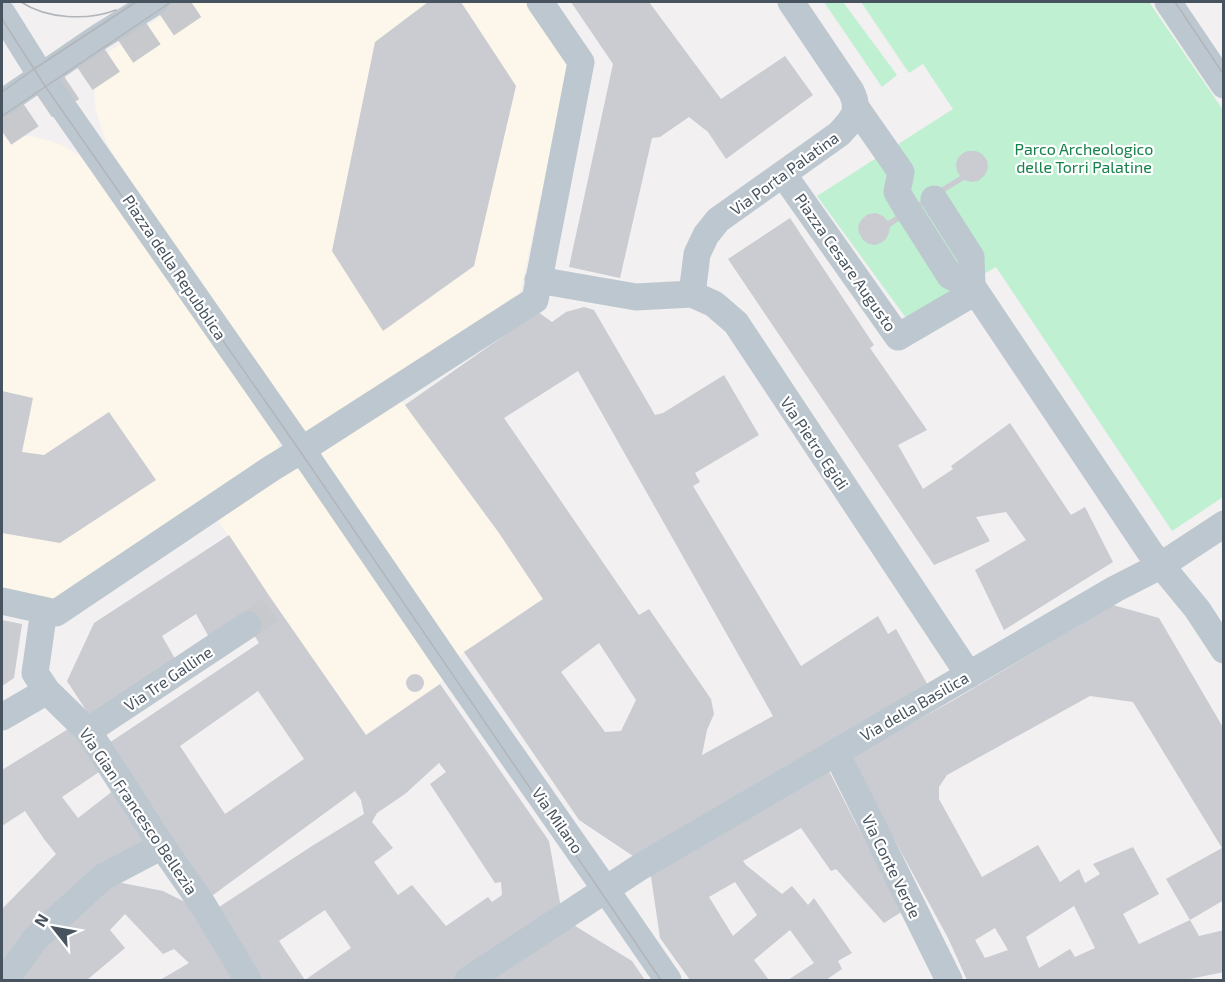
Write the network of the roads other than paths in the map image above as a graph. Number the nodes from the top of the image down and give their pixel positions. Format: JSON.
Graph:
{"nodes":[{"id":1,"x":155,"y":2,"type":"edge"},
{"id":2,"x":540,"y":2,"type":"edge"},
{"id":3,"x":791,"y":2,"type":"edge"},
{"id":4,"x":1168,"y":2,"type":"edge"},
{"id":5,"x":2,"y":13,"type":"edge"},
{"id":6,"x":42,"y":76,"type":"junction"},
{"id":7,"x":1224,"y":85,"type":"edge"},
{"id":8,"x":2,"y":103,"type":"edge"},
{"id":9,"x":857,"y":109,"type":"junction"},
{"id":10,"x":901,"y":172,"type":"junction"},
{"id":11,"x":783,"y":174,"type":"junction"},
{"id":12,"x":538,"y":280,"type":"junction"},
{"id":13,"x":973,"y":289,"type":"junction"},
{"id":14,"x":692,"y":294,"type":"junction"},
{"id":15,"x":302,"y":450,"type":"junction"},
{"id":16,"x":1224,"y":524,"type":"edge"},
{"id":17,"x":1160,"y":566,"type":"junction"},
{"id":18,"x":2,"y":601,"type":"edge"},
{"id":19,"x":44,"y":610,"type":"junction"},
{"id":20,"x":248,"y":625,"type":"tunnel mouth"},
{"id":21,"x":1224,"y":650,"type":"edge"},
{"id":22,"x":446,"y":661,"type":"joint"},
{"id":23,"x":969,"y":675,"type":"junction"},
{"id":24,"x":47,"y":691,"type":"junction"},
{"id":25,"x":2,"y":717,"type":"edge"},
{"id":26,"x":88,"y":731,"type":"junction"},
{"id":27,"x":836,"y":752,"type":"junction"},
{"id":28,"x":162,"y":846,"type":"junction"},
{"id":29,"x":606,"y":890,"type":"junction"},
{"id":30,"x":5,"y":981,"type":"edge"},
{"id":31,"x":249,"y":981,"type":"edge"},
{"id":32,"x":468,"y":981,"type":"edge"},
{"id":33,"x":668,"y":981,"type":"edge"},
{"id":34,"x":949,"y":981,"type":"edge"}],
"edges":[{"from":1,"to":6,"type":"street"},
{"from":2,"to":12,"type":"street"},
{"from":3,"to":9,"type":"street"},
{"from":4,"to":7,"type":"street"},
{"from":5,"to":6,"type":"street","name":"Piazza della Repubblica"},
{"from":6,"to":8,"type":"street"},
{"from":6,"to":15,"type":"street","name":"Piazza della Repubblica"},
{"from":9,"to":10,"type":"street"},
{"from":9,"to":11,"type":"street","name":"Via Porta Palatina"},
{"from":10,"to":13,"type":"street"},
{"from":10,"to":13,"type":"street"},
{"from":11,"to":13,"type":"street","name":"Piazza Cesare Augusto"},
{"from":11,"to":14,"type":"street","name":"Via Porta Palatina"},
{"from":12,"to":14,"type":"street"},
{"from":12,"to":15,"type":"street"},
{"from":13,"to":17,"type":"street"},
{"from":14,"to":23,"type":"street","name":"Via Pietro Egidi"},
{"from":15,"to":19,"type":"street"},
{"from":15,"to":22,"type":"street","name":"Piazza della Repubblica"},
{"from":16,"to":17,"type":"street","name":"Via della Basilica"},
{"from":17,"to":21,"type":"street"},
{"from":17,"to":23,"type":"street","name":"Via della Basilica"},
{"from":18,"to":19,"type":"street"},
{"from":19,"to":24,"type":"street","name":"Via Gian Francesco Bellezia"},
{"from":20,"to":26,"type":"street","name":"Via Tre Galline"},
{"from":22,"to":29,"type":"street","name":"Via Milano"},
{"from":23,"to":27,"type":"street","name":"Via della Basilica"},
{"from":24,"to":25,"type":"street"},
{"from":24,"to":26,"type":"street","name":"Via Gian Francesco Bellezia"},
{"from":26,"to":28,"type":"street","name":"Via Gian Francesco Bellezia"},
{"from":27,"to":29,"type":"street","name":"Via della Basilica"},
{"from":27,"to":34,"type":"street","name":"Via Conte Verde"},
{"from":28,"to":30,"type":"street"},
{"from":28,"to":31,"type":"street","name":"Via Gian Francesco Bellezia"},
{"from":29,"to":32,"type":"street","name":"Via della Basilica"},
{"from":29,"to":33,"type":"street","name":"Via Milano"}]}
